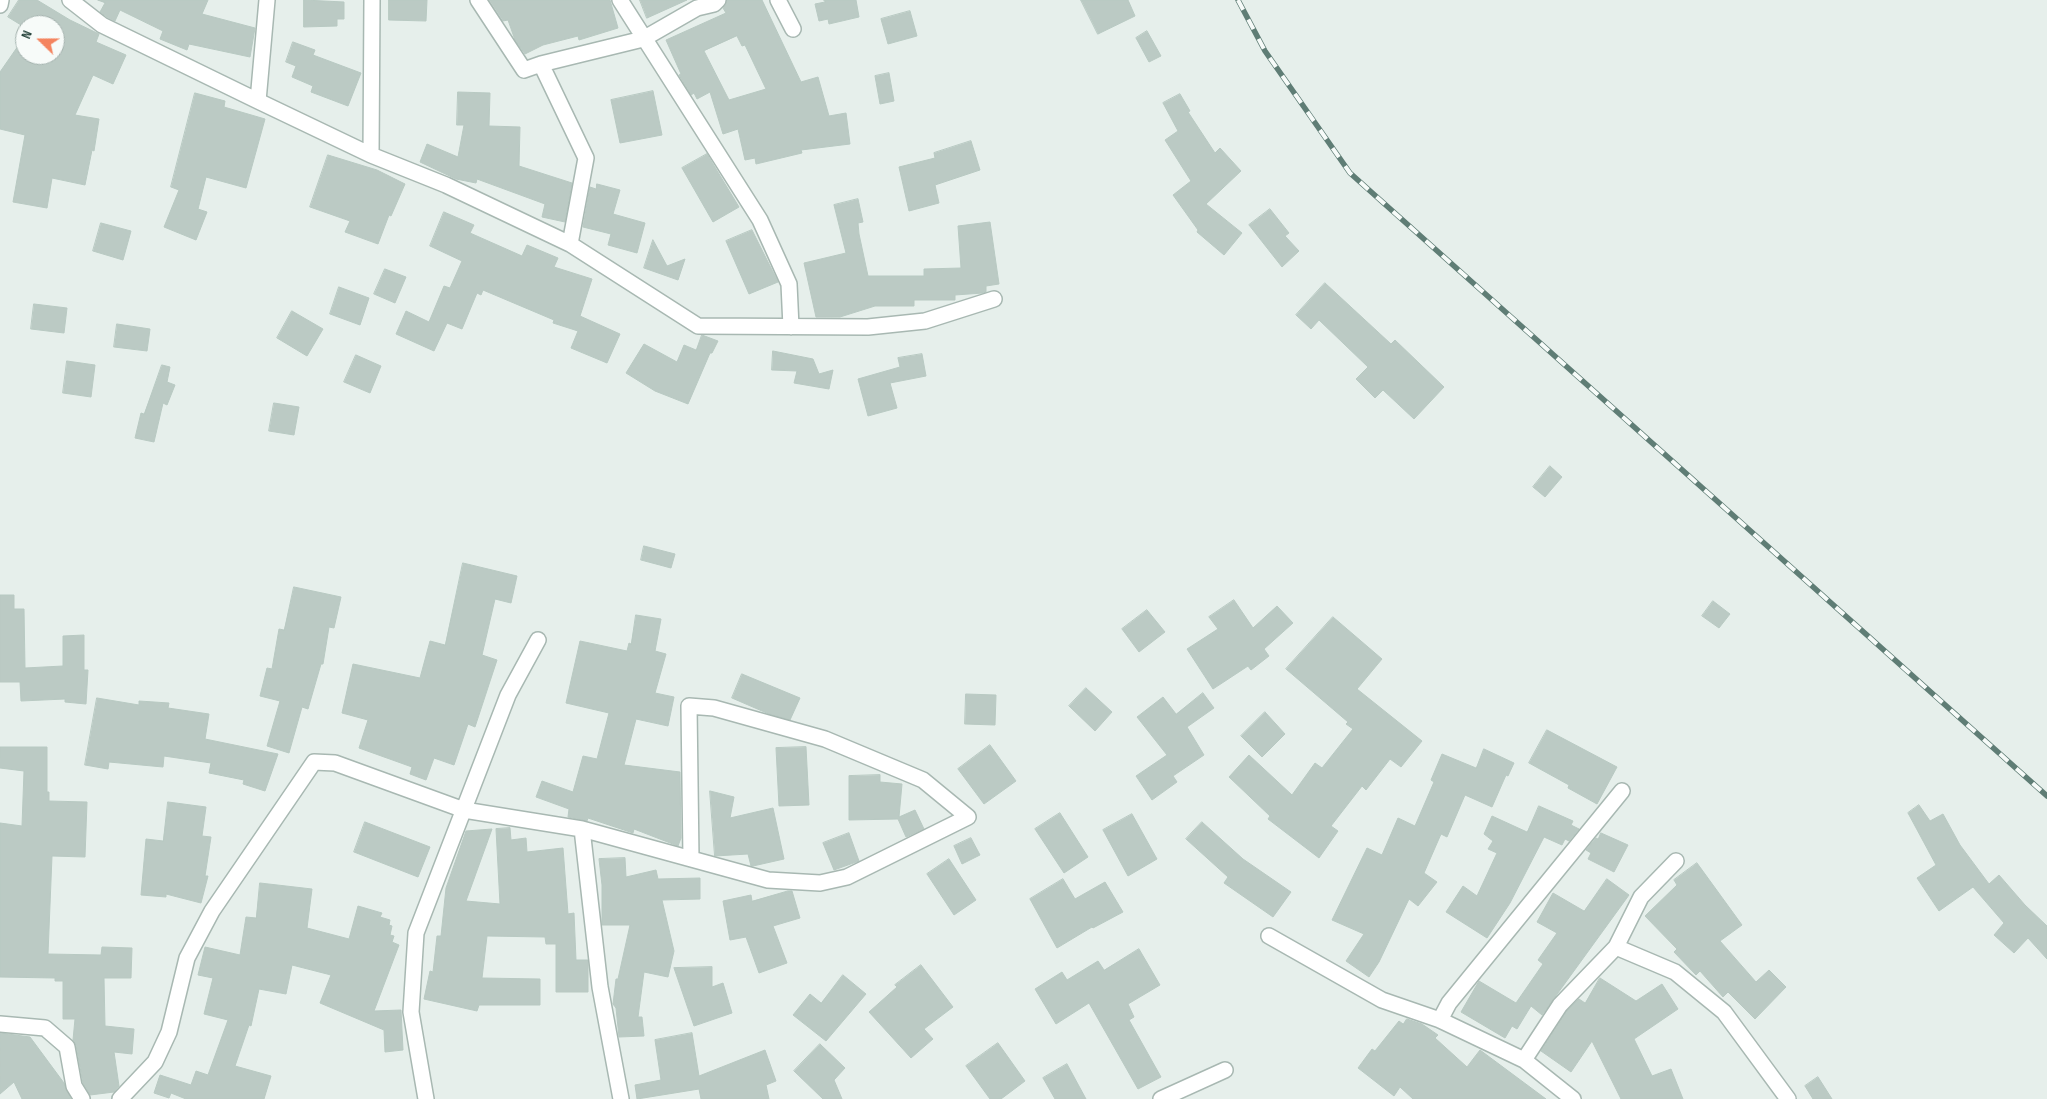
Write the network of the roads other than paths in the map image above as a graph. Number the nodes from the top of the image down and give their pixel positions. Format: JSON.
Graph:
{"nodes":[{"id":1,"x":1,"y":0,"type":"edge"},
{"id":2,"x":70,"y":0,"type":"edge"},
{"id":3,"x":267,"y":0,"type":"edge"},
{"id":4,"x":372,"y":0,"type":"edge"},
{"id":5,"x":478,"y":0,"type":"edge"},
{"id":6,"x":620,"y":0,"type":"edge"},
{"id":7,"x":718,"y":0,"type":"edge"},
{"id":8,"x":778,"y":0,"type":"edge"},
{"id":9,"x":0,"y":5,"type":"edge"},
{"id":10,"x":793,"y":29,"type":"dead end"},
{"id":11,"x":643,"y":39,"type":"junction"},
{"id":12,"x":541,"y":64,"type":"junction"},
{"id":13,"x":258,"y":101,"type":"junction"},
{"id":14,"x":371,"y":155,"type":"junction"},
{"id":15,"x":570,"y":244,"type":"junction"},
{"id":16,"x":994,"y":299,"type":"dead end"},
{"id":17,"x":791,"y":327,"type":"junction"},
{"id":18,"x":538,"y":640,"type":"dead end"},
{"id":19,"x":1622,"y":791,"type":"dead end"},
{"id":20,"x":464,"y":810,"type":"junction"},
{"id":21,"x":582,"y":829,"type":"junction"},
{"id":22,"x":690,"y":859,"type":"junction"},
{"id":23,"x":1676,"y":861,"type":"dead end"},
{"id":24,"x":1269,"y":936,"type":"dead end"},
{"id":25,"x":1616,"y":947,"type":"junction"},
{"id":26,"x":1440,"y":1020,"type":"junction"},
{"id":27,"x":0,"y":1024,"type":"edge"},
{"id":28,"x":1524,"y":1060,"type":"junction"},
{"id":29,"x":1225,"y":1070,"type":"dead end"},
{"id":30,"x":82,"y":1099,"type":"edge"},
{"id":31,"x":120,"y":1099,"type":"edge"},
{"id":32,"x":426,"y":1099,"type":"edge"},
{"id":33,"x":621,"y":1099,"type":"edge"},
{"id":34,"x":1161,"y":1099,"type":"edge"},
{"id":35,"x":1573,"y":1099,"type":"edge"},
{"id":36,"x":1788,"y":1099,"type":"edge"}],
"edges":[{"from":1,"to":9,"type":"street"},
{"from":2,"to":13,"type":"street"},
{"from":3,"to":13,"type":"street"},
{"from":4,"to":14,"type":"street"},
{"from":5,"to":12,"type":"street"},
{"from":6,"to":11,"type":"street"},
{"from":7,"to":11,"type":"street"},
{"from":8,"to":10,"type":"street"},
{"from":11,"to":12,"type":"street"},
{"from":11,"to":17,"type":"street"},
{"from":12,"to":15,"type":"street"},
{"from":13,"to":14,"type":"street"},
{"from":14,"to":15,"type":"street"},
{"from":15,"to":17,"type":"street"},
{"from":16,"to":17,"type":"street"},
{"from":18,"to":20,"type":"street"},
{"from":19,"to":26,"type":"street"},
{"from":20,"to":21,"type":"street"},
{"from":20,"to":31,"type":"street"},
{"from":20,"to":32,"type":"street"},
{"from":21,"to":22,"type":"street"},
{"from":21,"to":33,"type":"street"},
{"from":22,"to":22,"type":"street"},
{"from":23,"to":25,"type":"street"},
{"from":24,"to":26,"type":"street"},
{"from":25,"to":28,"type":"street"},
{"from":25,"to":36,"type":"street"},
{"from":26,"to":28,"type":"street"},
{"from":27,"to":30,"type":"street"},
{"from":28,"to":35,"type":"street"},
{"from":29,"to":34,"type":"street"}]}
